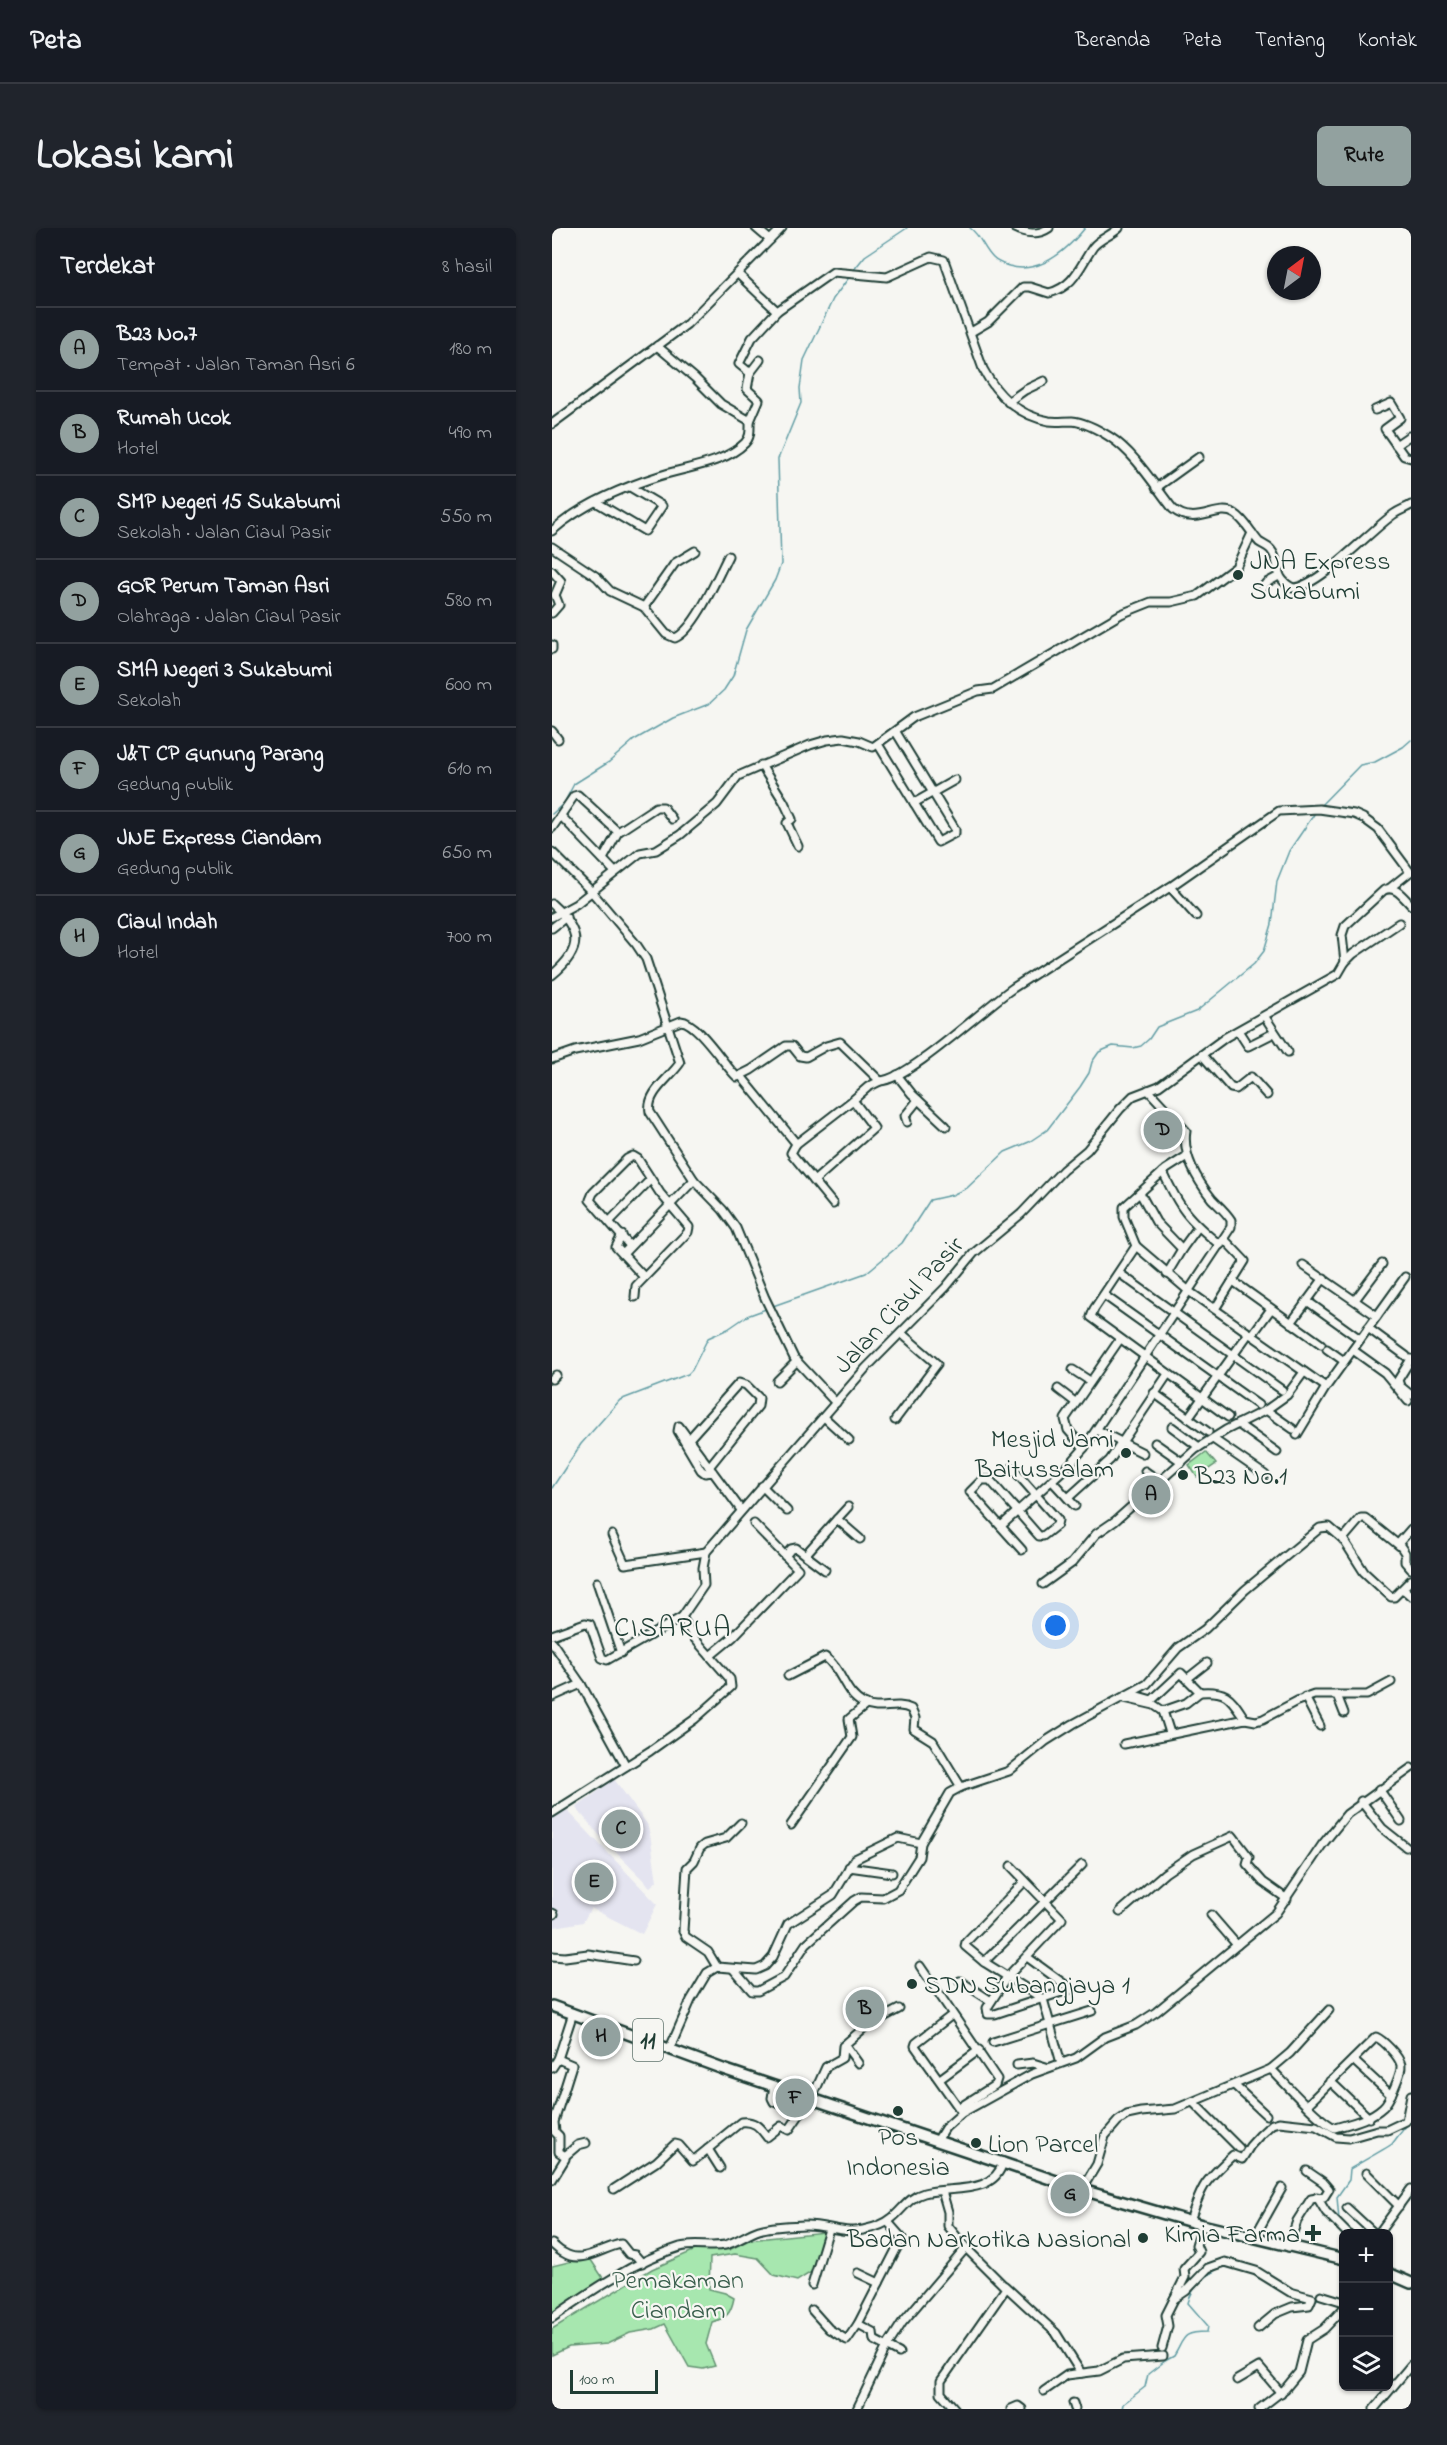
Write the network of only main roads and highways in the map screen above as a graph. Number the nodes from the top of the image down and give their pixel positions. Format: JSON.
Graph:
{"nodes":[{"id":1,"x":552,"y":2006,"type":"edge"},
{"id":2,"x":1339,"y":2258,"type":"edge"},
{"id":3,"x":1393,"y":2275,"type":"edge"},
{"id":4,"x":1411,"y":2283,"type":"edge"}],
"edges":[{"from":1,"to":2,"type":"highway","number":"11"},
{"from":3,"to":4,"type":"highway"}]}
